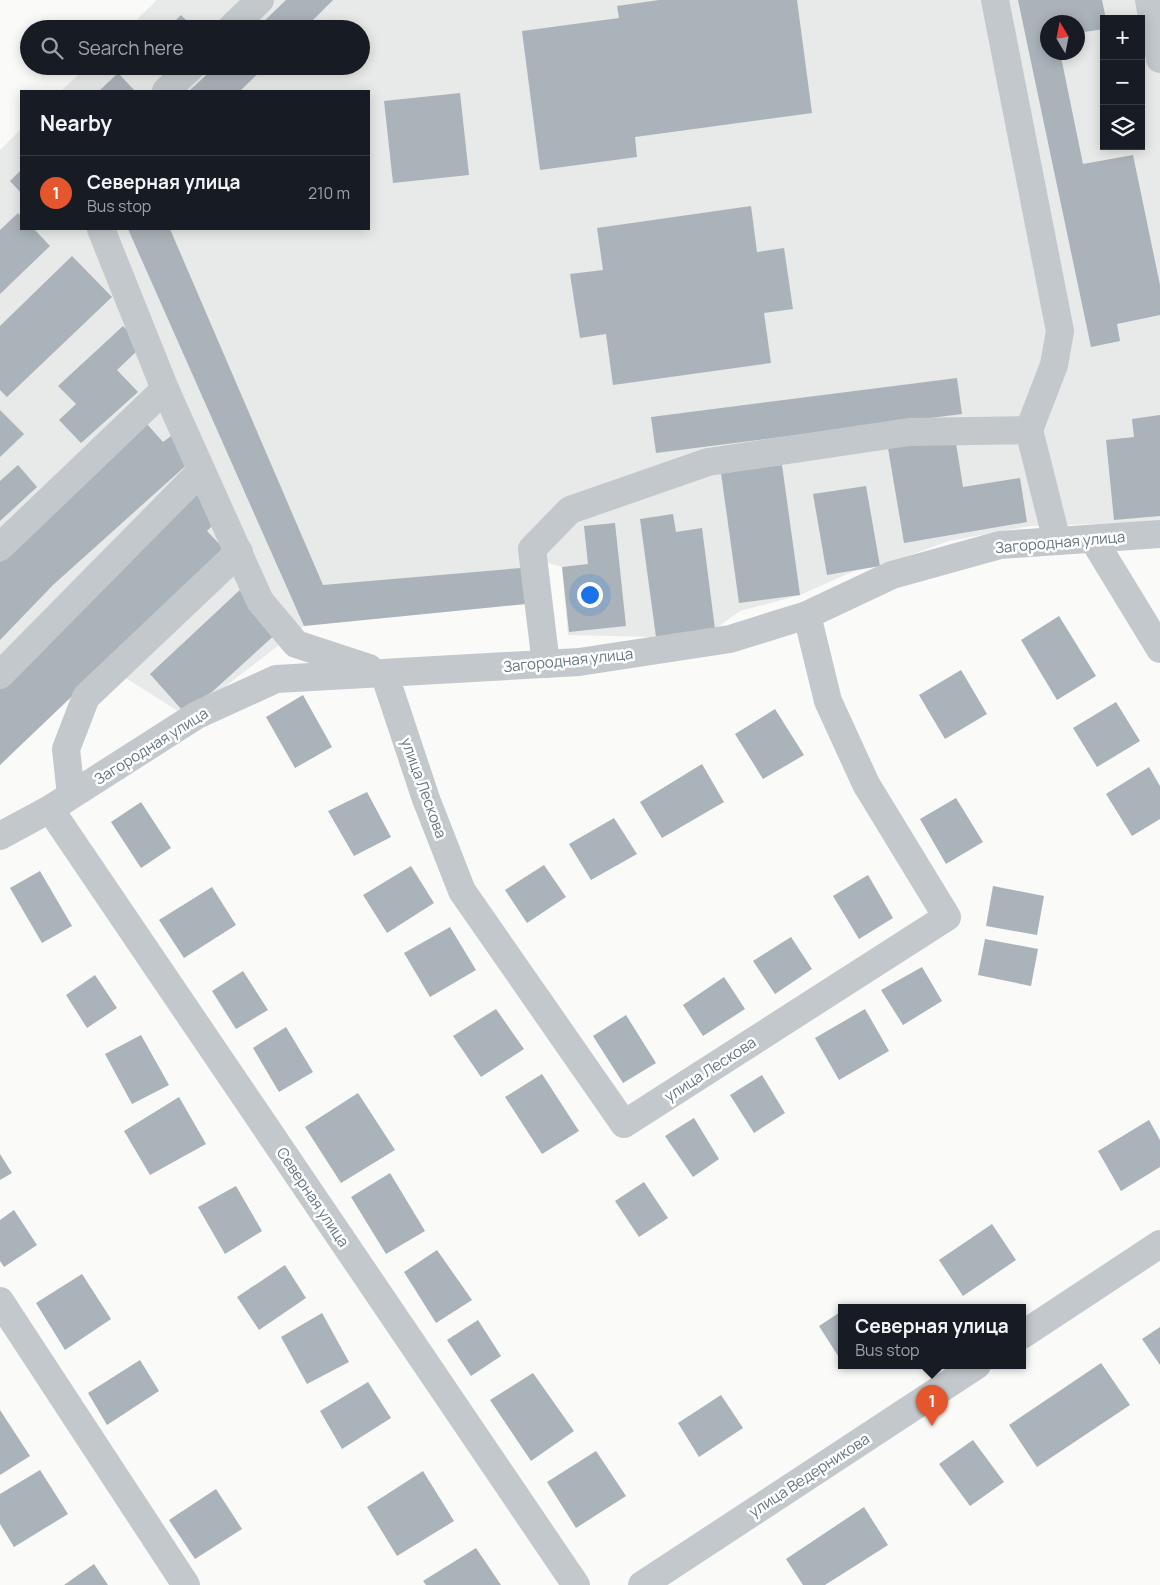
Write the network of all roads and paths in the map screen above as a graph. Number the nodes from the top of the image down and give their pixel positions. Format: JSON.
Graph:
{"nodes":[{"id":1,"x":260,"y":0,"type":"edge"},
{"id":2,"x":995,"y":0,"type":"edge"},
{"id":3,"x":1151,"y":0,"type":"edge"},
{"id":4,"x":239,"y":20,"type":"edge"},
{"id":5,"x":1160,"y":59,"type":"edge"},
{"id":6,"x":183,"y":75,"type":"edge"},
{"id":7,"x":167,"y":90,"type":"edge"},
{"id":8,"x":101,"y":230,"type":"edge"},
{"id":9,"x":165,"y":389,"type":"junction"},
{"id":10,"x":1029,"y":430,"type":"junction"},
{"id":11,"x":201,"y":470,"type":"junction"},
{"id":12,"x":1160,"y":534,"type":"edge"},
{"id":13,"x":1093,"y":539,"type":"junction"},
{"id":14,"x":1057,"y":541,"type":"junction"},
{"id":15,"x":0,"y":547,"type":"edge"},
{"id":16,"x":239,"y":552,"type":"junction"},
{"id":17,"x":807,"y":615,"type":"junction"},
{"id":18,"x":1160,"y":649,"type":"edge"},
{"id":19,"x":546,"y":664,"type":"junction"},
{"id":20,"x":384,"y":673,"type":"junction"},
{"id":21,"x":0,"y":675,"type":"edge"},
{"id":22,"x":60,"y":802,"type":"junction"},
{"id":23,"x":0,"y":836,"type":"edge"},
{"id":24,"x":1160,"y":1244,"type":"edge"},
{"id":25,"x":0,"y":1300,"type":"edge"},
{"id":26,"x":1026,"y":1332,"type":"edge"},
{"id":27,"x":971,"y":1369,"type":"edge"},
{"id":28,"x":186,"y":1585,"type":"edge"},
{"id":29,"x":576,"y":1585,"type":"edge"},
{"id":30,"x":642,"y":1585,"type":"edge"}],
"edges":[{"from":1,"to":4,"type":"street"},
{"from":2,"to":10,"type":"street"},
{"from":3,"to":5,"type":"street"},
{"from":6,"to":7,"type":"street"},
{"from":8,"to":9,"type":"street"},
{"from":9,"to":11,"type":"street"},
{"from":9,"to":15,"type":"street"},
{"from":10,"to":14,"type":"street"},
{"from":10,"to":19,"type":"street"},
{"from":11,"to":16,"type":"street"},
{"from":11,"to":21,"type":"street"},
{"from":12,"to":13,"type":"street","name":"Загородная улица"},
{"from":13,"to":14,"type":"street","name":"Загородная улица"},
{"from":13,"to":18,"type":"street"},
{"from":14,"to":17,"type":"street","name":"Загородная улица"},
{"from":16,"to":20,"type":"street"},
{"from":16,"to":22,"type":"street"},
{"from":17,"to":19,"type":"street","name":"Загородная улица"},
{"from":17,"to":20,"type":"street","name":"улица Лескова"},
{"from":19,"to":20,"type":"street","name":"Загородная улица"},
{"from":20,"to":22,"type":"street","name":"Загородная улица"},
{"from":22,"to":23,"type":"street","name":"Загородная улица"},
{"from":22,"to":29,"type":"street","name":"Северная улица"},
{"from":24,"to":26,"type":"street"},
{"from":25,"to":28,"type":"street"},
{"from":27,"to":30,"type":"street","name":"улица Ведерникова"}]}
